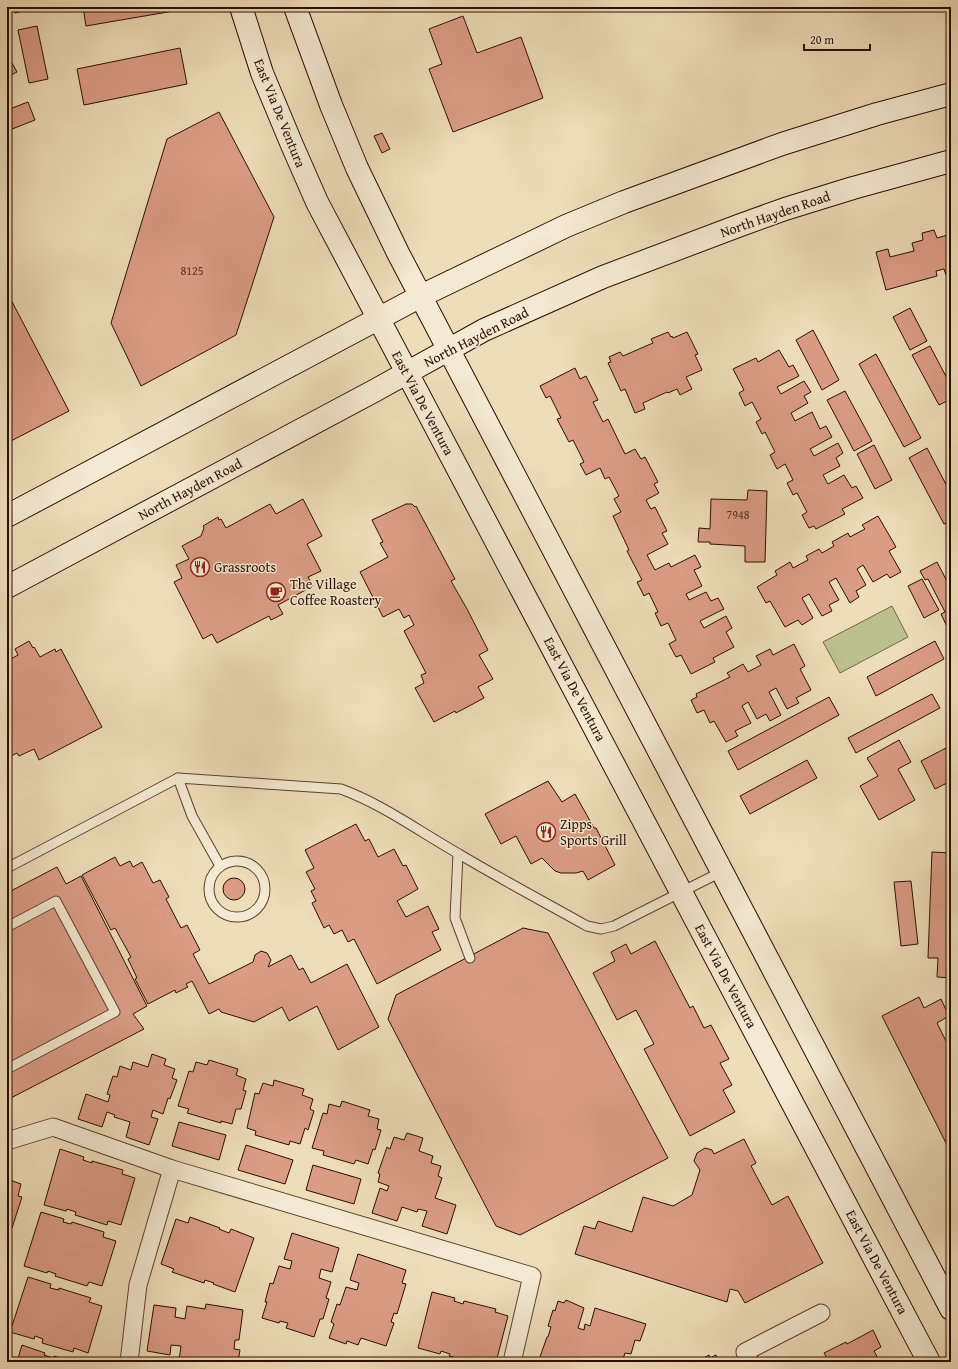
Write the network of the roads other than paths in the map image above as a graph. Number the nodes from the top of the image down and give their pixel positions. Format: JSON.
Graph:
{"nodes":[{"id":1,"x":241,"y":7,"type":"edge"},
{"id":2,"x":295,"y":7,"type":"edge"},
{"id":3,"x":951,"y":94,"type":"edge"},
{"id":4,"x":951,"y":161,"type":"edge"},
{"id":5,"x":422,"y":296,"type":"junction"},
{"id":6,"x":379,"y":318,"type":"junction"},
{"id":7,"x":450,"y":349,"type":"junction"},
{"id":8,"x":407,"y":372,"type":"junction"},
{"id":9,"x":7,"y":516,"type":"edge"},
{"id":10,"x":7,"y":587,"type":"edge"},
{"id":11,"x":178,"y":778,"type":"junction"},
{"id":12,"x":458,"y":854,"type":"junction"},
{"id":13,"x":220,"y":866,"type":"junction"},
{"id":14,"x":7,"y":868,"type":"edge"},
{"id":15,"x":721,"y":872,"type":"junction"},
{"id":16,"x":682,"y":892,"type":"junction"},
{"id":17,"x":7,"y":927,"type":"edge"},
{"id":18,"x":470,"y":958,"type":"dead end"},
{"id":19,"x":7,"y":1069,"type":"edge"},
{"id":20,"x":7,"y":1141,"type":"edge"},
{"id":21,"x":172,"y":1170,"type":"junction"},
{"id":22,"x":951,"y":1309,"type":"edge"},
{"id":23,"x":821,"y":1313,"type":"dead end"},
{"id":24,"x":129,"y":1362,"type":"edge"},
{"id":25,"x":512,"y":1362,"type":"edge"},
{"id":26,"x":750,"y":1362,"type":"edge"},
{"id":27,"x":929,"y":1362,"type":"edge"}],
"edges":[{"from":1,"to":6,"type":"main road","name":"East Via De Ventura"},
{"from":2,"to":5,"type":"main road"},
{"from":3,"to":5,"type":"main road"},
{"from":4,"to":7,"type":"main road","name":"North Hayden Road"},
{"from":5,"to":6,"type":"main road"},
{"from":5,"to":7,"type":"main road"},
{"from":6,"to":8,"type":"main road","name":"East Via De Ventura"},
{"from":6,"to":9,"type":"main road"},
{"from":7,"to":8,"type":"main road","name":"North Hayden Road"},
{"from":7,"to":15,"type":"main road"},
{"from":8,"to":10,"type":"main road","name":"North Hayden Road"},
{"from":8,"to":16,"type":"main road","name":"East Via De Ventura"},
{"from":11,"to":12,"type":"lane"},
{"from":11,"to":13,"type":"lane"},
{"from":11,"to":14,"type":"lane"},
{"from":12,"to":16,"type":"lane"},
{"from":12,"to":18,"type":"lane"},
{"from":13,"to":13,"type":"lane"},
{"from":15,"to":16,"type":"lane"},
{"from":15,"to":22,"type":"main road"},
{"from":16,"to":27,"type":"main road","name":"East Via De Ventura"},
{"from":17,"to":19,"type":"lane"},
{"from":20,"to":21,"type":"street"},
{"from":21,"to":24,"type":"street"},
{"from":21,"to":25,"type":"street"},
{"from":23,"to":26,"type":"street"}]}
